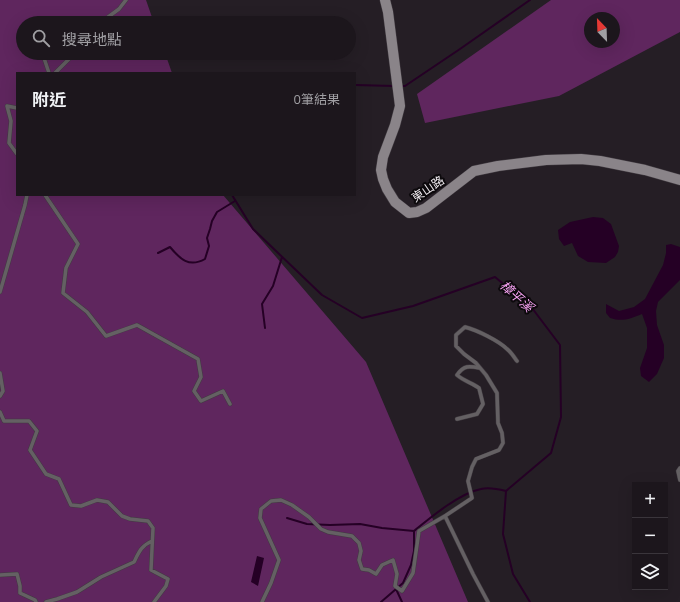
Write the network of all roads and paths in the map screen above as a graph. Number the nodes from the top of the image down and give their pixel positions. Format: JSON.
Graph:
{"nodes":[{"id":1,"x":126,"y":0,"type":"edge"},
{"id":2,"x":385,"y":0,"type":"edge"},
{"id":3,"x":109,"y":16,"type":"edge"},
{"id":4,"x":45,"y":60,"type":"edge"},
{"id":5,"x":68,"y":60,"type":"edge"},
{"id":6,"x":49,"y":72,"type":"edge"},
{"id":7,"x":57,"y":72,"type":"edge"},
{"id":8,"x":16,"y":108,"type":"edge"},
{"id":9,"x":16,"y":153,"type":"edge"},
{"id":10,"x":680,"y":180,"type":"edge"},
{"id":11,"x":27,"y":196,"type":"edge"},
{"id":12,"x":46,"y":196,"type":"edge"},
{"id":13,"x":0,"y":292,"type":"edge"},
{"id":14,"x":517,"y":361,"type":"dead end"},
{"id":15,"x":480,"y":368,"type":"junction"},
{"id":16,"x":0,"y":373,"type":"edge"},
{"id":17,"x":0,"y":396,"type":"edge"},
{"id":18,"x":230,"y":404,"type":"dead end"},
{"id":19,"x":0,"y":412,"type":"edge"},
{"id":20,"x":457,"y":419,"type":"dead end"},
{"id":21,"x":680,"y":468,"type":"edge"},
{"id":22,"x":680,"y":480,"type":"edge"},
{"id":23,"x":445,"y":516,"type":"junction"},
{"id":24,"x":152,"y":541,"type":"junction"},
{"id":25,"x":0,"y":575,"type":"edge"},
{"id":26,"x":36,"y":602,"type":"edge"},
{"id":27,"x":46,"y":602,"type":"edge"},
{"id":28,"x":154,"y":602,"type":"edge"},
{"id":29,"x":262,"y":602,"type":"edge"},
{"id":30,"x":488,"y":602,"type":"edge"}],
"edges":[{"from":1,"to":3,"type":"lane"},
{"from":2,"to":10,"type":"street","name":"東山路"},
{"from":4,"to":6,"type":"lane"},
{"from":5,"to":7,"type":"lane"},
{"from":8,"to":9,"type":"lane"},
{"from":11,"to":13,"type":"lane"},
{"from":12,"to":18,"type":"lane"},
{"from":14,"to":15,"type":"lane"},
{"from":15,"to":20,"type":"lane"},
{"from":15,"to":23,"type":"lane"},
{"from":16,"to":17,"type":"lane"},
{"from":19,"to":24,"type":"lane"},
{"from":21,"to":22,"type":"lane"},
{"from":23,"to":29,"type":"lane"},
{"from":23,"to":30,"type":"lane"},
{"from":24,"to":27,"type":"lane"},
{"from":24,"to":28,"type":"lane"},
{"from":25,"to":26,"type":"lane"}]}
